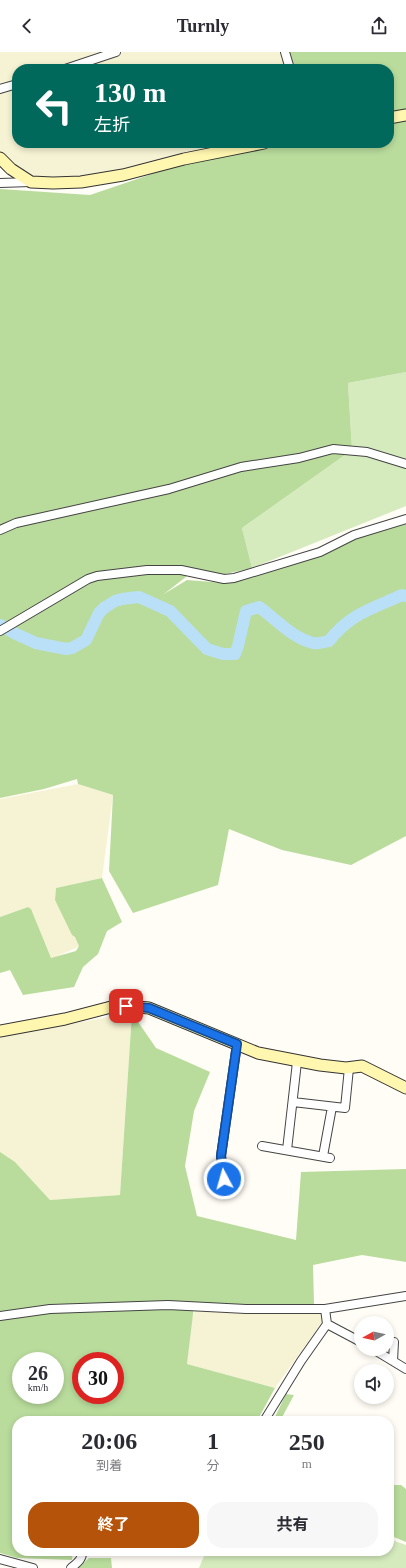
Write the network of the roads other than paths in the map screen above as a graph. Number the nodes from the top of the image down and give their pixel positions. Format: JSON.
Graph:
{"nodes":[{"id":1,"x":116,"y":52,"type":"edge"},
{"id":2,"x":285,"y":52,"type":"edge"},
{"id":3,"x":81,"y":64,"type":"edge"},
{"id":4,"x":289,"y":64,"type":"edge"},
{"id":5,"x":12,"y":85,"type":"edge"},
{"id":6,"x":0,"y":89,"type":"edge"},
{"id":7,"x":406,"y":115,"type":"edge"},
{"id":8,"x":394,"y":117,"type":"edge"},
{"id":9,"x":239,"y":148,"type":"edge"},
{"id":10,"x":0,"y":158,"type":"edge"},
{"id":11,"x":31,"y":182,"type":"junction"},
{"id":12,"x":0,"y":183,"type":"edge"},
{"id":13,"x":406,"y":464,"type":"edge"},
{"id":14,"x":406,"y":519,"type":"edge"},
{"id":15,"x":0,"y":530,"type":"edge"},
{"id":16,"x":0,"y":631,"type":"edge"},
{"id":17,"x":0,"y":1031,"type":"edge"},
{"id":18,"x":237,"y":1044,"type":"junction"},
{"id":19,"x":297,"y":1062,"type":"junction"},
{"id":20,"x":349,"y":1068,"type":"junction"},
{"id":21,"x":406,"y":1088,"type":"edge"},
{"id":22,"x":293,"y":1102,"type":"junction"},
{"id":23,"x":332,"y":1107,"type":"junction"},
{"id":24,"x":262,"y":1146,"type":"dead end"},
{"id":25,"x":287,"y":1150,"type":"junction"},
{"id":26,"x":225,"y":1190,"type":"dead end"},
{"id":27,"x":406,"y":1296,"type":"edge"},
{"id":28,"x":325,"y":1309,"type":"junction"},
{"id":29,"x":0,"y":1316,"type":"edge"},
{"id":30,"x":327,"y":1324,"type":"junction"},
{"id":31,"x":354,"y":1338,"type":"edge"},
{"id":32,"x":384,"y":1356,"type":"edge"},
{"id":33,"x":393,"y":1356,"type":"edge"},
{"id":34,"x":392,"y":1361,"type":"junction"},
{"id":35,"x":406,"y":1370,"type":"edge"},
{"id":36,"x":267,"y":1416,"type":"edge"},
{"id":37,"x":82,"y":1556,"type":"edge"},
{"id":38,"x":0,"y":1559,"type":"edge"},
{"id":39,"x":32,"y":1568,"type":"edge"},
{"id":40,"x":72,"y":1568,"type":"edge"}],
"edges":[{"from":1,"to":3,"type":"street"},
{"from":2,"to":4,"type":"street"},
{"from":5,"to":6,"type":"street"},
{"from":7,"to":8,"type":"street"},
{"from":9,"to":11,"type":"street"},
{"from":10,"to":11,"type":"street"},
{"from":11,"to":12,"type":"street"},
{"from":13,"to":15,"type":"street"},
{"from":14,"to":16,"type":"street"},
{"from":17,"to":18,"type":"street"},
{"from":18,"to":19,"type":"street"},
{"from":18,"to":26,"type":"street"},
{"from":19,"to":20,"type":"street"},
{"from":19,"to":22,"type":"street"},
{"from":20,"to":21,"type":"street"},
{"from":20,"to":23,"type":"street"},
{"from":22,"to":23,"type":"street"},
{"from":22,"to":25,"type":"street"},
{"from":23,"to":25,"type":"street"},
{"from":24,"to":25,"type":"street"},
{"from":27,"to":28,"type":"street"},
{"from":28,"to":29,"type":"street"},
{"from":28,"to":30,"type":"street"},
{"from":30,"to":31,"type":"street"},
{"from":30,"to":36,"type":"street"},
{"from":32,"to":34,"type":"street"},
{"from":33,"to":34,"type":"street"},
{"from":34,"to":35,"type":"street"},
{"from":37,"to":40,"type":"street"},
{"from":38,"to":39,"type":"street"}]}
